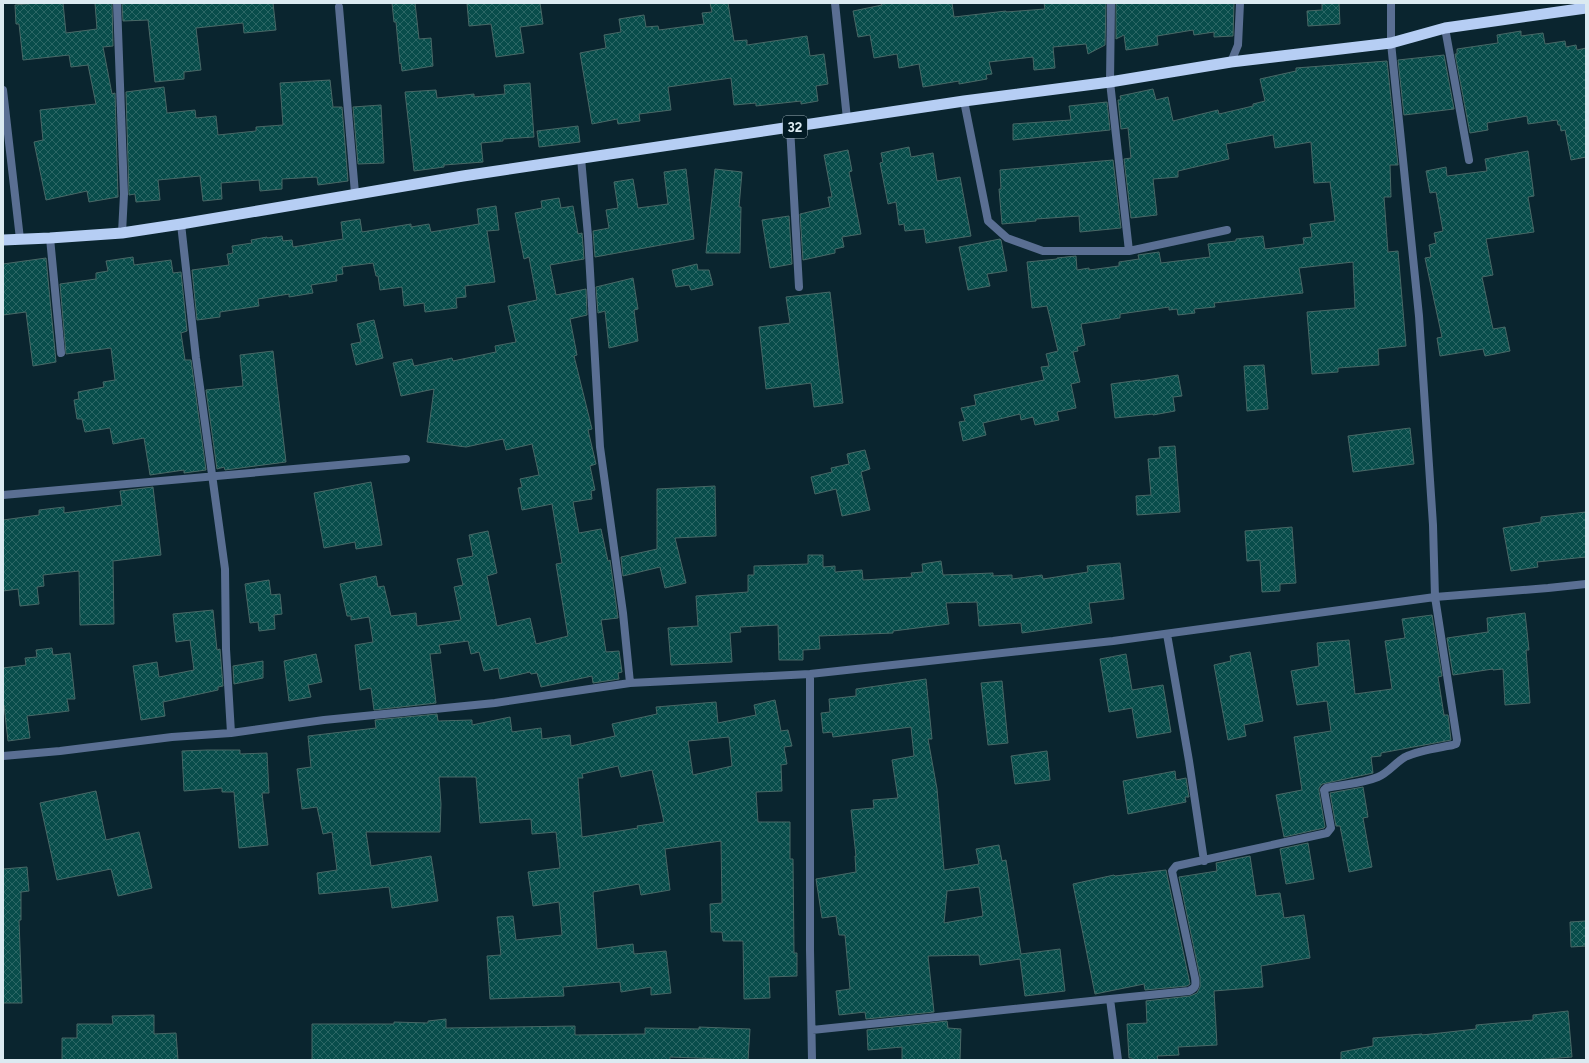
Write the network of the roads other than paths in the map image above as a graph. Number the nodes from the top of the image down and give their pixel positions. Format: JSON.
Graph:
{"nodes":[{"id":1,"x":117,"y":3,"type":"edge"},
{"id":2,"x":835,"y":3,"type":"edge"},
{"id":3,"x":1112,"y":3,"type":"edge"},
{"id":4,"x":1240,"y":3,"type":"edge"},
{"id":5,"x":1391,"y":3,"type":"edge"},
{"id":6,"x":339,"y":7,"type":"dead end"},
{"id":7,"x":1586,"y":8,"type":"edge"},
{"id":8,"x":1446,"y":28,"type":"junction"},
{"id":9,"x":1391,"y":43,"type":"junction"},
{"id":10,"x":1230,"y":62,"type":"junction"},
{"id":11,"x":1110,"y":82,"type":"junction"},
{"id":12,"x":3,"y":90,"type":"edge"},
{"id":13,"x":964,"y":101,"type":"junction"},
{"id":14,"x":848,"y":119,"type":"junction"},
{"id":15,"x":790,"y":127,"type":"junction"},
{"id":16,"x":581,"y":158,"type":"junction"},
{"id":17,"x":1469,"y":160,"type":"dead end"},
{"id":18,"x":355,"y":193,"type":"junction"},
{"id":19,"x":181,"y":224,"type":"junction"},
{"id":20,"x":1227,"y":230,"type":"dead end"},
{"id":21,"x":122,"y":233,"type":"junction"},
{"id":22,"x":50,"y":238,"type":"junction"},
{"id":23,"x":20,"y":239,"type":"junction"},
{"id":24,"x":3,"y":240,"type":"edge"},
{"id":25,"x":1129,"y":251,"type":"junction"},
{"id":26,"x":799,"y":287,"type":"dead end"},
{"id":27,"x":61,"y":353,"type":"dead end"},
{"id":28,"x":406,"y":459,"type":"dead end"},
{"id":29,"x":213,"y":477,"type":"junction"},
{"id":30,"x":3,"y":495,"type":"edge"},
{"id":31,"x":1586,"y":584,"type":"edge"},
{"id":32,"x":1435,"y":597,"type":"junction"},
{"id":33,"x":1167,"y":634,"type":"junction"},
{"id":34,"x":810,"y":674,"type":"junction"},
{"id":35,"x":630,"y":683,"type":"junction"},
{"id":36,"x":231,"y":733,"type":"junction"},
{"id":37,"x":3,"y":756,"type":"edge"},
{"id":38,"x":1204,"y":861,"type":"junction"},
{"id":39,"x":1110,"y":999,"type":"junction"},
{"id":40,"x":812,"y":1030,"type":"junction"},
{"id":41,"x":812,"y":1060,"type":"edge"},
{"id":42,"x":1118,"y":1060,"type":"edge"}],
"edges":[{"from":1,"to":21,"type":"street"},
{"from":2,"to":14,"type":"street"},
{"from":3,"to":11,"type":"street"},
{"from":4,"to":10,"type":"street"},
{"from":5,"to":9,"type":"street"},
{"from":6,"to":18,"type":"street"},
{"from":7,"to":8,"type":"highway","number":"32"},
{"from":8,"to":9,"type":"highway","number":"32"},
{"from":8,"to":17,"type":"street"},
{"from":9,"to":10,"type":"highway","number":"32"},
{"from":9,"to":32,"type":"street"},
{"from":10,"to":11,"type":"highway","number":"32"},
{"from":11,"to":13,"type":"highway","number":"32"},
{"from":11,"to":25,"type":"street"},
{"from":12,"to":23,"type":"street"},
{"from":13,"to":14,"type":"highway","number":"32"},
{"from":13,"to":25,"type":"street"},
{"from":14,"to":15,"type":"highway","number":"32"},
{"from":15,"to":16,"type":"highway","number":"32"},
{"from":15,"to":26,"type":"street"},
{"from":16,"to":18,"type":"highway","number":"32"},
{"from":16,"to":35,"type":"street"},
{"from":18,"to":19,"type":"highway","number":"32"},
{"from":19,"to":21,"type":"highway","number":"32"},
{"from":19,"to":29,"type":"street"},
{"from":20,"to":25,"type":"street"},
{"from":21,"to":22,"type":"highway","number":"32"},
{"from":22,"to":23,"type":"highway","number":"32"},
{"from":22,"to":27,"type":"street"},
{"from":23,"to":24,"type":"highway","number":"32"},
{"from":28,"to":29,"type":"street"},
{"from":29,"to":30,"type":"street"},
{"from":29,"to":36,"type":"street"},
{"from":31,"to":32,"type":"street"},
{"from":32,"to":33,"type":"street"},
{"from":32,"to":38,"type":"street"},
{"from":33,"to":34,"type":"street"},
{"from":33,"to":38,"type":"street"},
{"from":34,"to":35,"type":"street"},
{"from":34,"to":40,"type":"street"},
{"from":35,"to":36,"type":"street"},
{"from":36,"to":37,"type":"street"},
{"from":38,"to":39,"type":"street"},
{"from":39,"to":40,"type":"street"},
{"from":39,"to":42,"type":"street"},
{"from":40,"to":41,"type":"street"}]}
